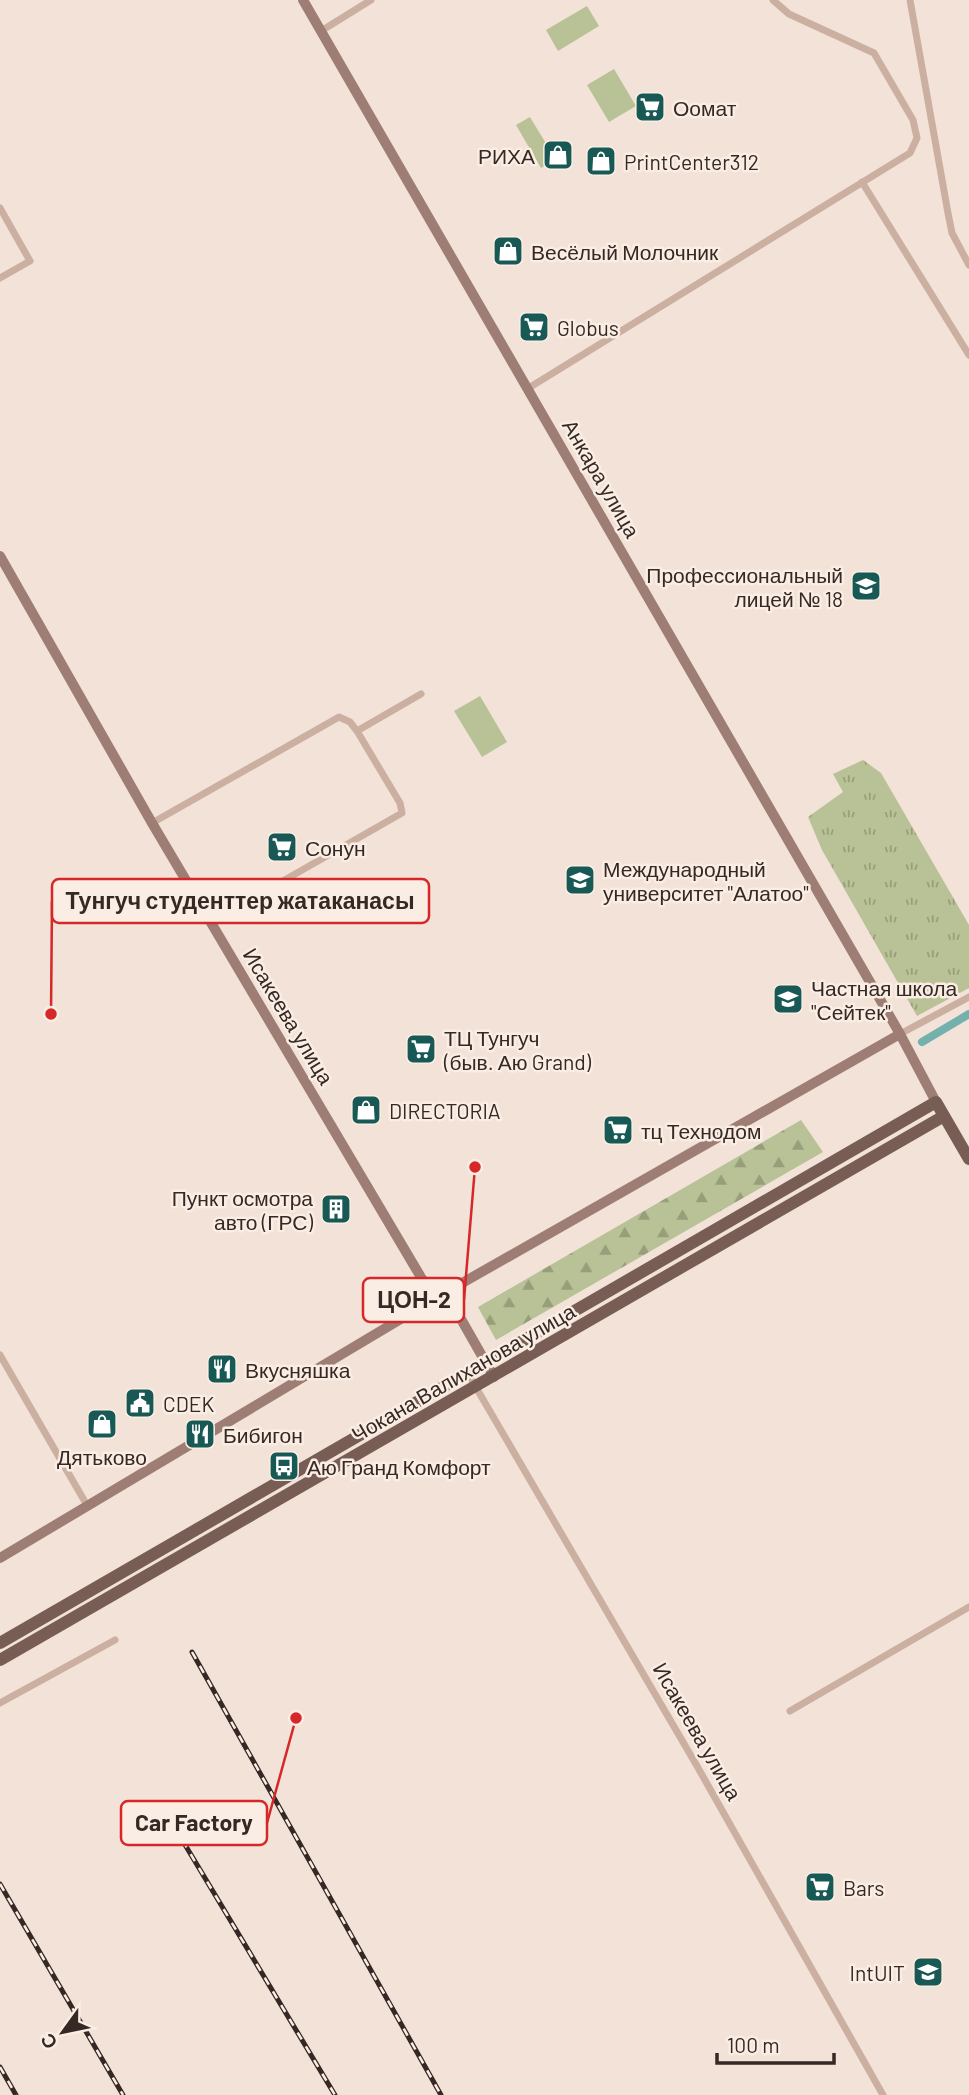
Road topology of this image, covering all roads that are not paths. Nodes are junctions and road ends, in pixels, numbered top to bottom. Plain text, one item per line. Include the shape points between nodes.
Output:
1 (303, 0) edge
2 (372, 0) edge
3 (773, 0) edge
4 (910, 0) edge
5 (321, 31) junction
6 (862, 183) junction
7 (0, 208) edge
8 (969, 265) edge
9 (0, 278) edge
10 (969, 355) edge
11 (527, 388) junction
12 (0, 556) edge
13 (421, 694) dead end
14 (357, 731) junction
15 (152, 823) junction
16 (211, 922) junction
17 (969, 997) edge
18 (900, 1034) junction
19 (936, 1102) junction
20 (944, 1116) junction
21 (969, 1159) edge
22 (678, 1250) junction
23 (686, 1264) junction
24 (441, 1295) junction
25 (0, 1355) edge
26 (485, 1362) junction
27 (467, 1372) junction
28 (494, 1377) junction
29 (476, 1388) junction
30 (263, 1491) junction
31 (271, 1506) junction
32 (88, 1507) junction
33 (0, 1558) edge
34 (969, 1607) edge
35 (115, 1640) dead end
36 (0, 1643) edge
37 (0, 1660) edge
38 (0, 1703) edge
39 (790, 1711) dead end
40 (883, 2095) edge

1 - 5 street, Анкара улица
2 - 5 street
3 - 6 street via 789,14 874,53 913,120 917,138 910,153
4 - 8 street via 948,214
5 - 11 street, Анкара улица
6 - 10 street
6 - 11 street
7 - 9 street via 30,261
11 - 18 street, Анкара улица
12 - 15 street, Исакеева улица
13 - 14 street
14 - 15 street via 339,717
14 - 16 street via 402,813
15 - 16 street, Исакеева улица
16 - 24 street, Исакеева улица via 422,1279
17 - 18 street
18 - 19 street, Анкара улица
18 - 24 street
19 - 20 main road, Анкара улица
19 - 22 main road, Чокана Валиханова улица
20 - 21 main road, Анкара улица
20 - 23 main road, Чокана Валиханова улица
22 - 23 main road
22 - 26 main road, Чокана Валиханова улица
23 - 28 main road, Чокана Валиханова улица
24 - 26 street, Исакеева улица via 456,1310
24 - 32 street
25 - 32 street
26 - 27 main road, Чокана Валиханова улица
26 - 28 street, Исакеева улица
27 - 29 street, Исакеева улица
27 - 30 main road, Чокана Валиханова улица
28 - 29 main road, Чокана Валиханова улица
29 - 31 main road, Чокана Валиханова улица
29 - 40 street, Исакеева улица
30 - 31 main road
30 - 36 main road, Чокана Валиханова улица
31 - 37 main road, Чокана Валиханова улица
32 - 33 street
34 - 39 street
35 - 38 street

